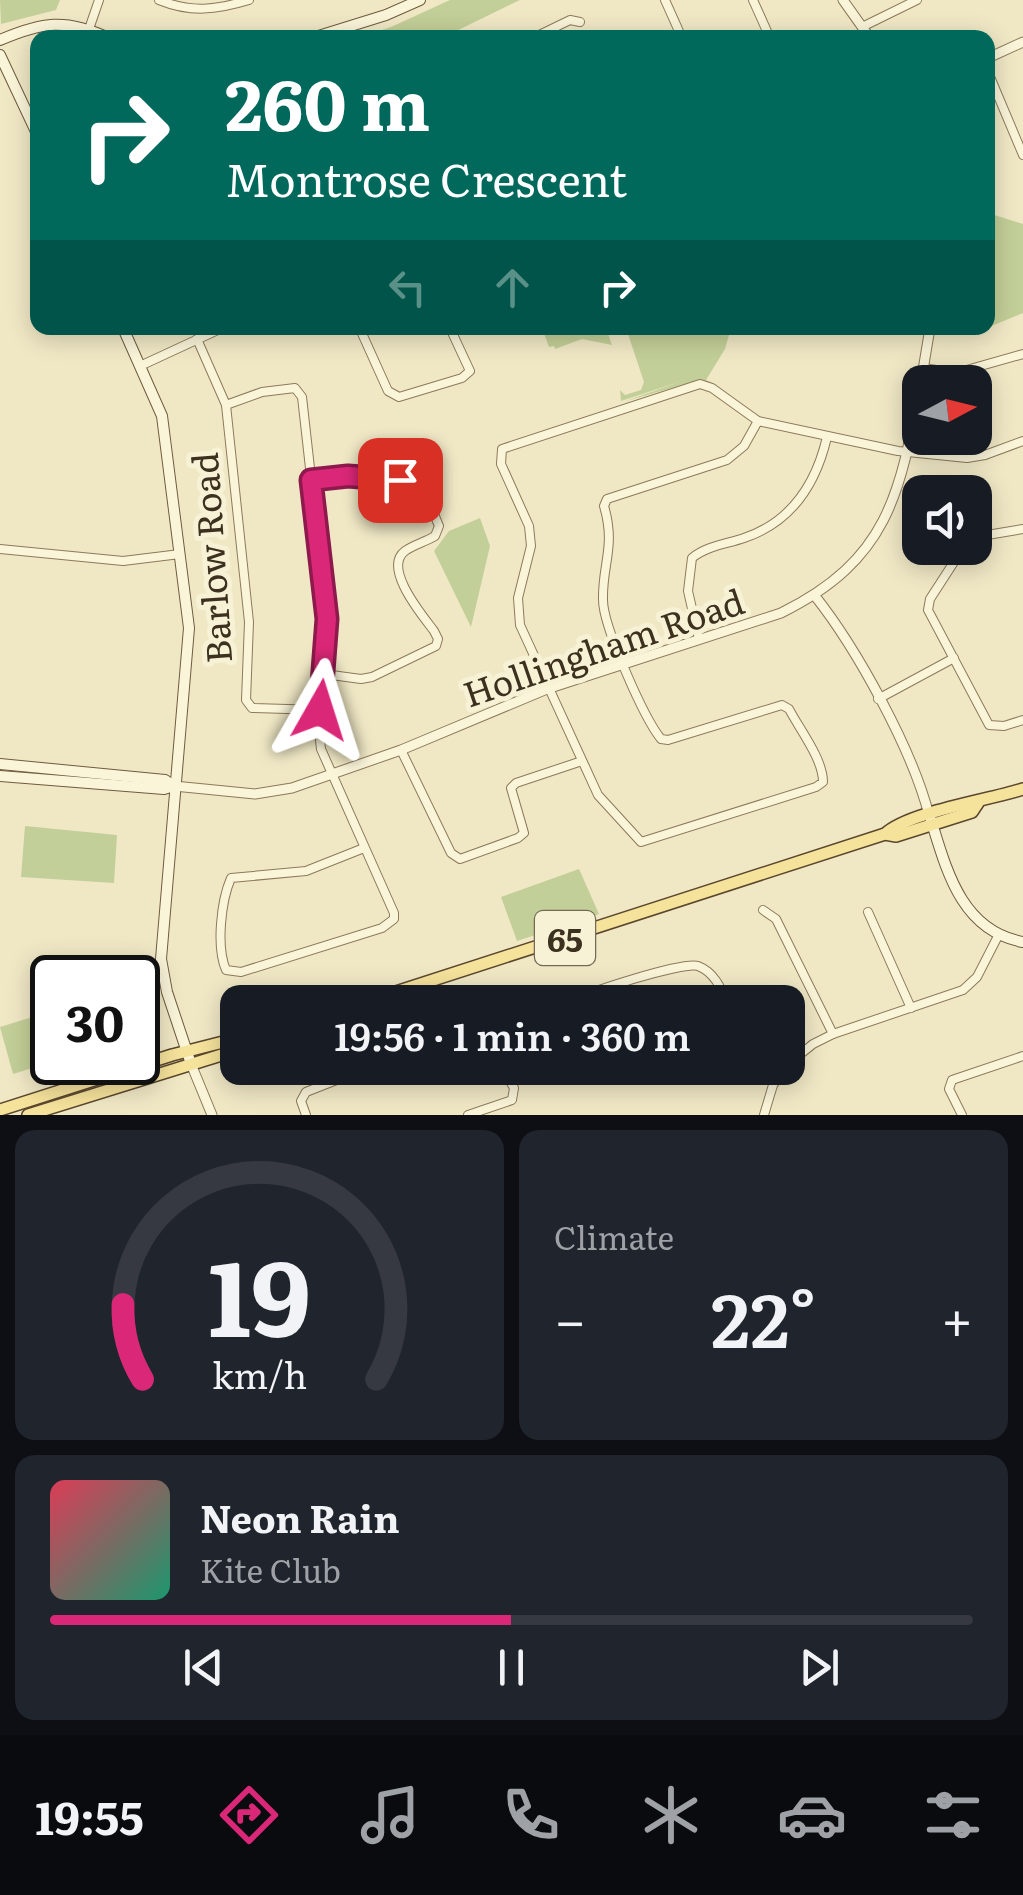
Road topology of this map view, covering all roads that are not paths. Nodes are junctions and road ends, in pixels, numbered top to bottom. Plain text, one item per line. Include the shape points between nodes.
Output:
1 (99, 0) edge
2 (159, 0) edge
3 (249, 0) edge
4 (420, 0) edge
5 (666, 0) edge
6 (754, 0) edge
7 (843, 0) edge
8 (916, 0) edge
9 (580, 22) dead end
10 (862, 27) junction
11 (89, 28) junction
12 (93, 30) edge
13 (335, 30) edge
14 (550, 30) edge
15 (679, 30) edge
16 (767, 30) edge
17 (864, 30) edge
18 (0, 40) edge
19 (1023, 42) edge
20 (0, 54) edge
21 (995, 55) edge
22 (995, 89) edge
23 (30, 119) edge
24 (1023, 155) edge
25 (126, 335) edge
26 (206, 335) edge
27 (363, 335) edge
28 (453, 335) edge
29 (929, 335) edge
30 (197, 339) junction
31 (1023, 354) edge
32 (924, 365) edge
33 (984, 365) edge
34 (140, 366) junction
35 (226, 405) junction
36 (758, 421) junction
37 (827, 437) junction
38 (1023, 441) edge
39 (902, 451) edge
40 (992, 454) edge
41 (907, 455) edge
42 (938, 455) edge
43 (988, 455) edge
44 (311, 480) junction
45 (1023, 528) edge
46 (992, 534) edge
47 (0, 550) edge
48 (180, 554) junction
49 (954, 565) edge
50 (814, 596) junction
51 (699, 639) junction
52 (954, 658) junction
53 (625, 663) junction
54 (324, 674) junction
55 (547, 689) junction
56 (878, 699) junction
57 (320, 710) junction
58 (1023, 720) edge
59 (402, 750) junction
60 (582, 761) junction
61 (0, 764) edge
62 (331, 775) junction
63 (0, 776) edge
64 (174, 786) junction
65 (1023, 790) edge
66 (931, 820) junction
67 (364, 848) junction
68 (763, 910) dead end
69 (868, 912) dead end
70 (998, 936) junction
71 (1023, 942) edge
72 (417, 985) edge
73 (623, 985) edge
74 (719, 985) edge
75 (911, 1008) junction
76 (832, 1034) junction
77 (220, 1044) edge
78 (805, 1050) edge
79 (1023, 1056) edge
80 (189, 1058) junction
81 (324, 1085) edge
82 (512, 1085) edge
83 (775, 1085) edge
84 (0, 1110) edge
85 (28, 1115) edge
86 (212, 1115) edge
87 (306, 1115) edge
88 (468, 1115) edge
89 (764, 1115) edge
90 (962, 1115) edge

1 - 11 street
2 - 3 street via 206,10
4 - 13 main road
5 - 15 street
6 - 16 street
7 - 10 street
8 - 10 street
9 - 14 street
10 - 17 street
11 - 12 main road
11 - 18 main road via 33,26
19 - 21 street
20 - 23 main road
22 - 24 street
25 - 34 main road
26 - 30 street
27 - 28 street via 388,391 398,397 470,372
29 - 32 street, Hollingham Road
30 - 34 street
30 - 35 street, Barlow Road
31 - 33 street
34 - 48 main road via 162,416
35 - 44 street via 284,388 300,391
35 - 57 street, Barlow Road via 249,622 246,700 252,708
36 - 37 street
36 - 53 street via 727,460 605,502 610,552 604,610
36 - 55 street via 697,384 502,449 501,464 530,526 520,626
37 - 39 street
37 - 51 street via 814,477 784,517 692,558 688,590
38 - 40 street
41 - 50 street, Hollingham Road via 886,518 854,562
42 - 43 street
44 - 54 street via 327,619
44 - 54 street via 414,478 439,526 435,536 399,560 403,586 434,631 436,646 372,677
45 - 46 street
47 - 48 street via 123,561
48 - 64 main road via 189,628
49 - 52 street via 928,607
50 - 51 street, Hollingham Road
50 - 56 street
51 - 53 street, Hollingham Road
52 - 56 street
52 - 58 street via 989,725
53 - 55 street, Hollingham Road
53 - 60 street via 661,739 782,705 823,782 641,842 598,795
54 - 57 street
55 - 59 street, Hollingham Road
55 - 60 street
56 - 66 street
57 - 62 street via 320,750
59 - 60 street via 451,853 460,858 524,833 512,796 516,782
59 - 62 street, Hollingham Road
61 - 64 main road
62 - 64 street, Hollingham Road via 255,794
62 - 67 street
63 - 64 main road
64 - 80 main road via 161,959
65 - 66 main road, 65 via 968,802
66 - 70 main road via 961,901
66 - 72 main road, 65 via 893,826 885,834
67 - 67 street via 306,871 231,878 222,924 226,970 241,972 392,922 394,913
68 - 76 street via 790,943
69 - 75 street
70 - 71 main road
70 - 75 street via 973,982
73 - 74 street via 687,964 708,971
75 - 76 street
76 - 78 street
77 - 80 main road
79 - 90 street via 952,1080
80 - 84 main road
80 - 85 main road
80 - 86 street
81 - 87 street via 306,1092
82 - 88 street via 512,1100
83 - 89 street

